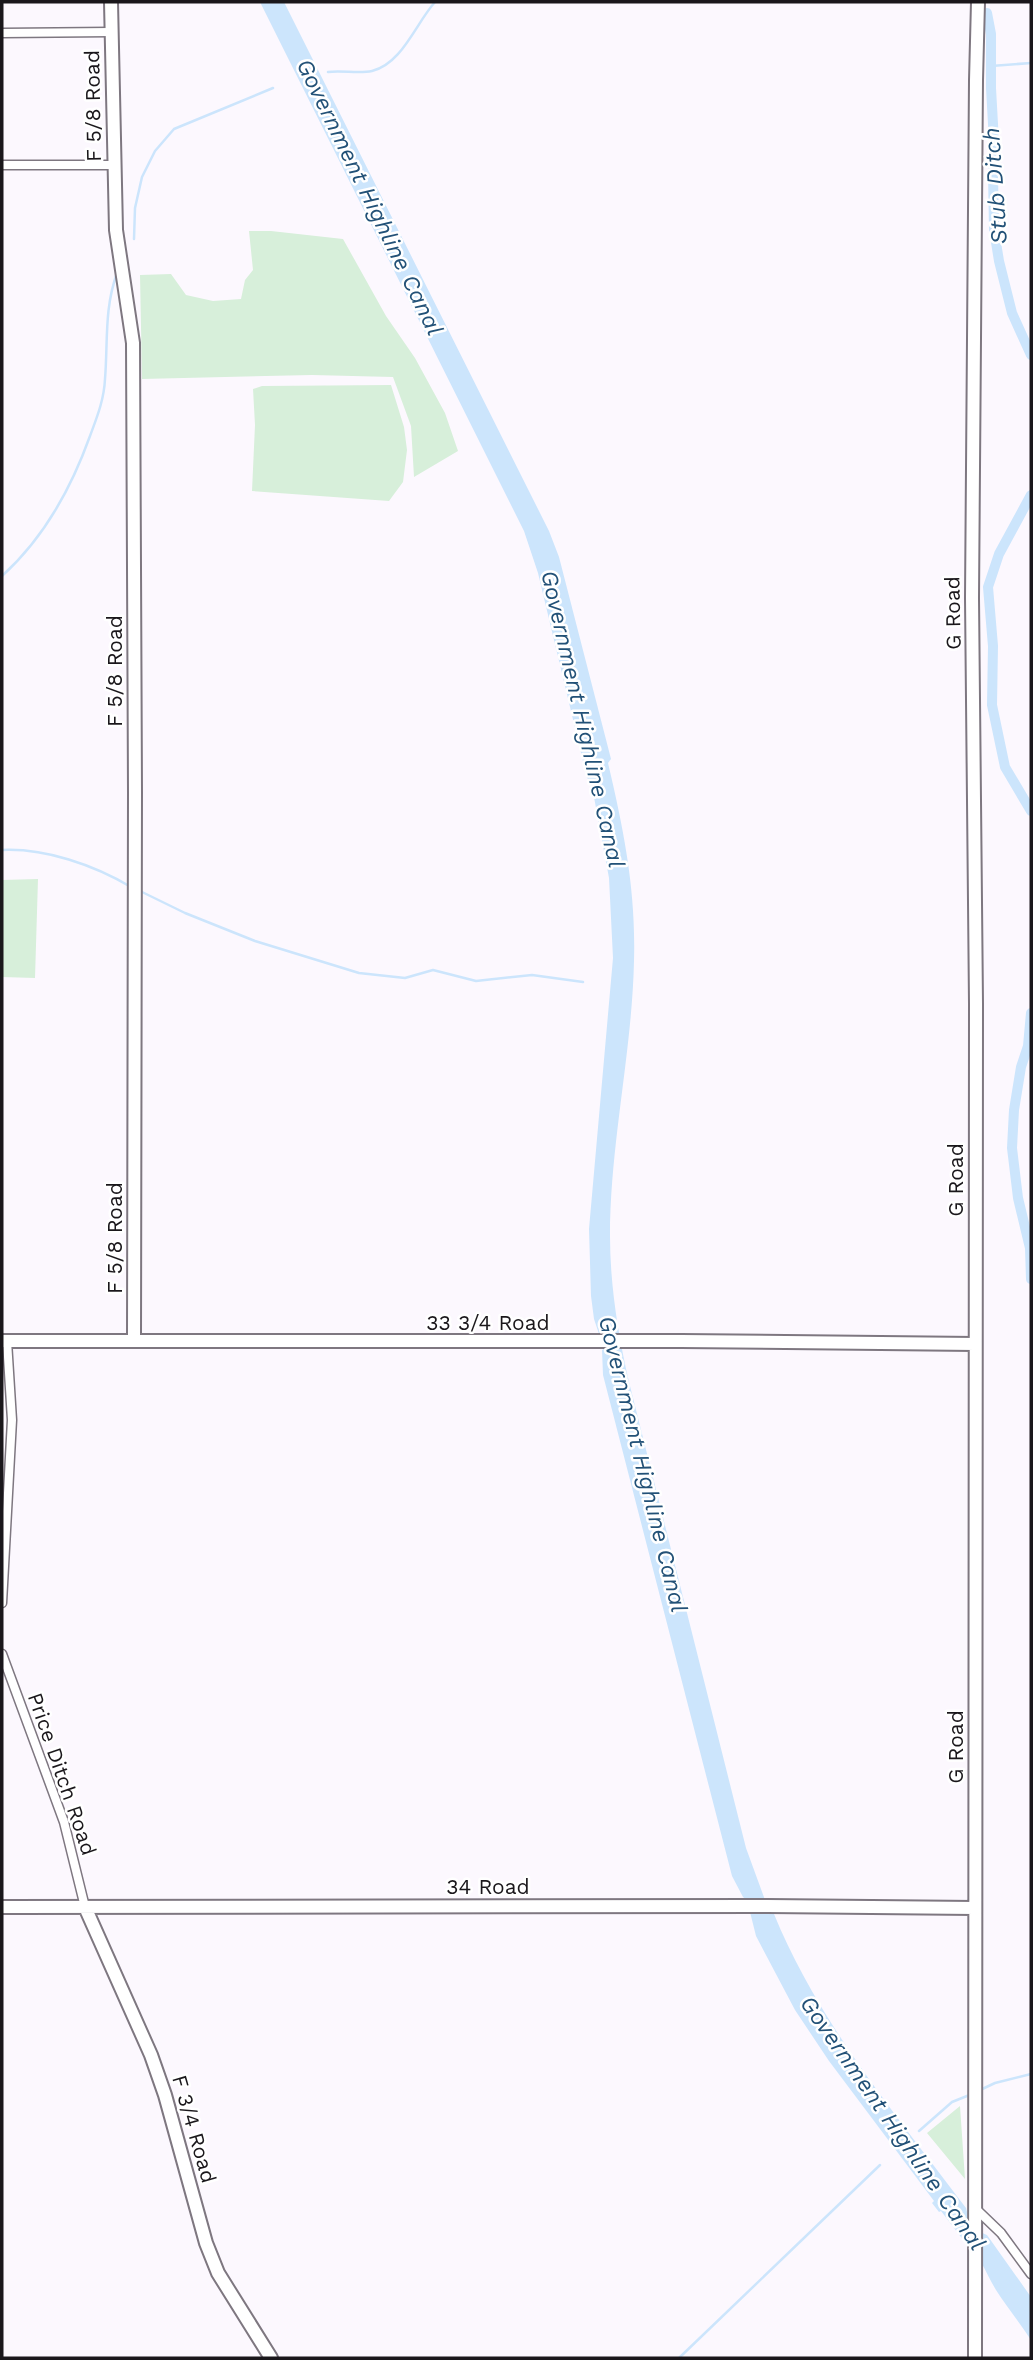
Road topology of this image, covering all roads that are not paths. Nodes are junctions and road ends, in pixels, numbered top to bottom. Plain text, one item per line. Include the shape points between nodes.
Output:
1 (111, 2) edge
2 (978, 2) edge
3 (111, 32) junction
4 (2, 33) edge
5 (2, 164) edge
6 (114, 165) junction
7 (4, 1341) edge
8 (134, 1341) junction
9 (975, 1344) junction
10 (2, 1603) edge
11 (2, 1654) edge
12 (2, 1906) edge
13 (85, 1907) junction
14 (975, 1908) junction
15 (976, 2209) junction
16 (1031, 2274) edge
17 (271, 2358) edge
18 (975, 2358) edge

1 - 3 street, F 5/8 Road
2 - 9 street, G Road via 972,598
3 - 4 street
3 - 6 street, F 5/8 Road
5 - 6 street
6 - 8 street, F 5/8 Road via 116,229 133,343
7 - 8 street, 33 3/4 Road
7 - 10 street via 12,1420
8 - 9 street, 33 3/4 Road
9 - 14 street, G Road
11 - 13 street, Price Ditch Road via 64,1822
12 - 13 street, 34 Road
13 - 14 street, 34 Road
13 - 17 street, F 3/4 Road via 155,2065 218,2273
14 - 15 street, G Road
15 - 16 street via 1002,2233
15 - 18 street, G Road

